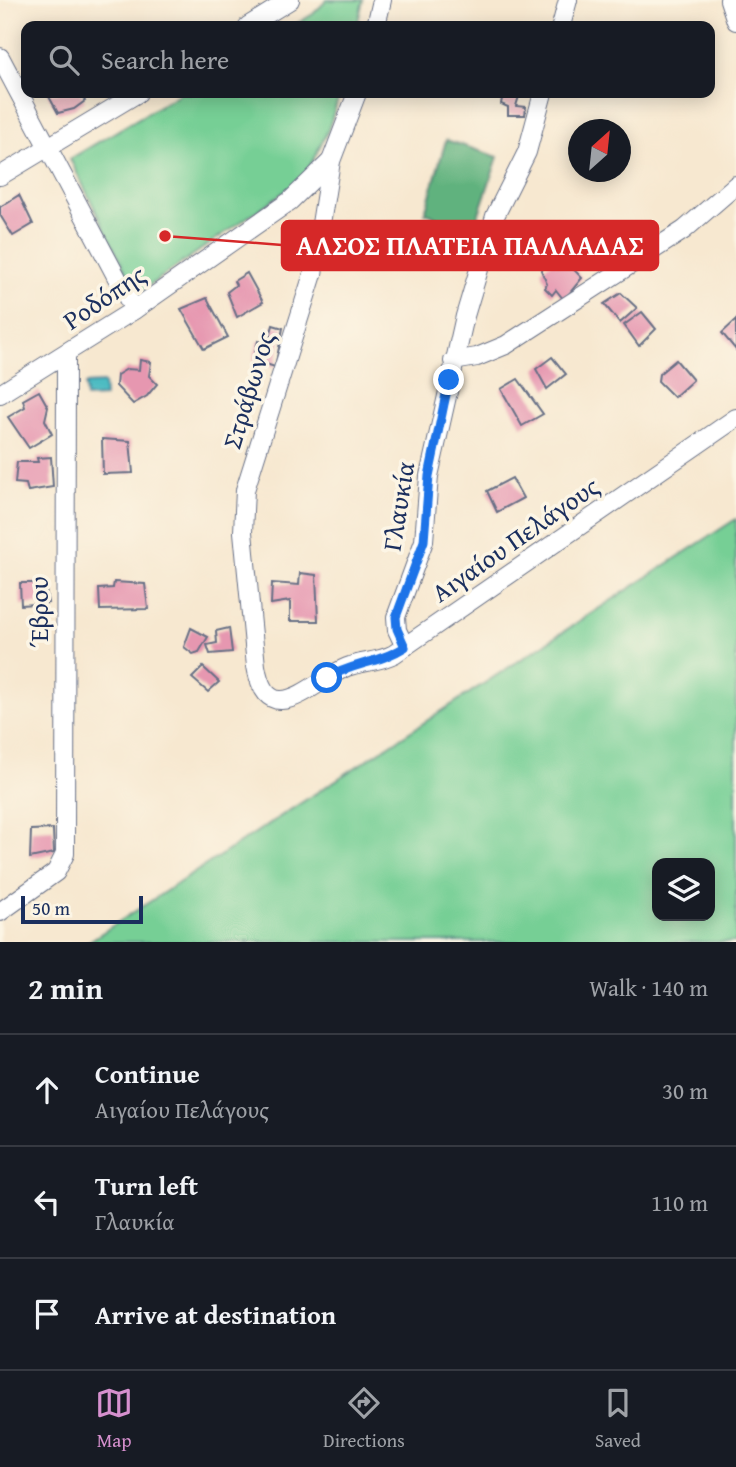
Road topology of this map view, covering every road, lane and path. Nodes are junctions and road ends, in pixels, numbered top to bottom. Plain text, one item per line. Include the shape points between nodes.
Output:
1 (290, 0) edge
2 (382, 0) edge
3 (568, 0) edge
4 (729, 0) edge
5 (256, 21) edge
6 (377, 21) edge
7 (562, 21) edge
8 (736, 21) edge
9 (0, 57) edge
10 (21, 97) edge
11 (21, 98) edge
12 (130, 98) edge
13 (355, 98) edge
14 (542, 98) edge
15 (47, 147) junction
16 (331, 161) junction
17 (0, 176) edge
18 (736, 185) edge
19 (134, 310) junction
20 (66, 354) junction
21 (453, 361) junction
22 (0, 394) edge
23 (736, 418) edge
24 (405, 647) junction
25 (278, 701) joint
26 (0, 912) edge

1 - 5 street
2 - 6 street
3 - 7 street
4 - 8 street
9 - 10 street
11 - 15 street
12 - 15 street
13 - 16 street, Στράβωνος
14 - 21 street, Γλαυκία via 527,152 492,224
15 - 17 street
15 - 19 street
16 - 19 street, Ροδόπης via 299,194
16 - 25 street, Στράβωνος via 316,264 243,501 256,666 264,691
18 - 21 street via 684,230 506,345
19 - 20 street, Ροδόπης
20 - 22 street, Ροδόπης
20 - 26 street, Έβρου via 64,859 59,869
21 - 24 street, Γλαυκία via 429,476 424,541 396,617
23 - 24 street, Αιγαίου Πελάγους
24 - 25 street, Αιγαίου Πελάγους via 381,660 348,666 302,695

